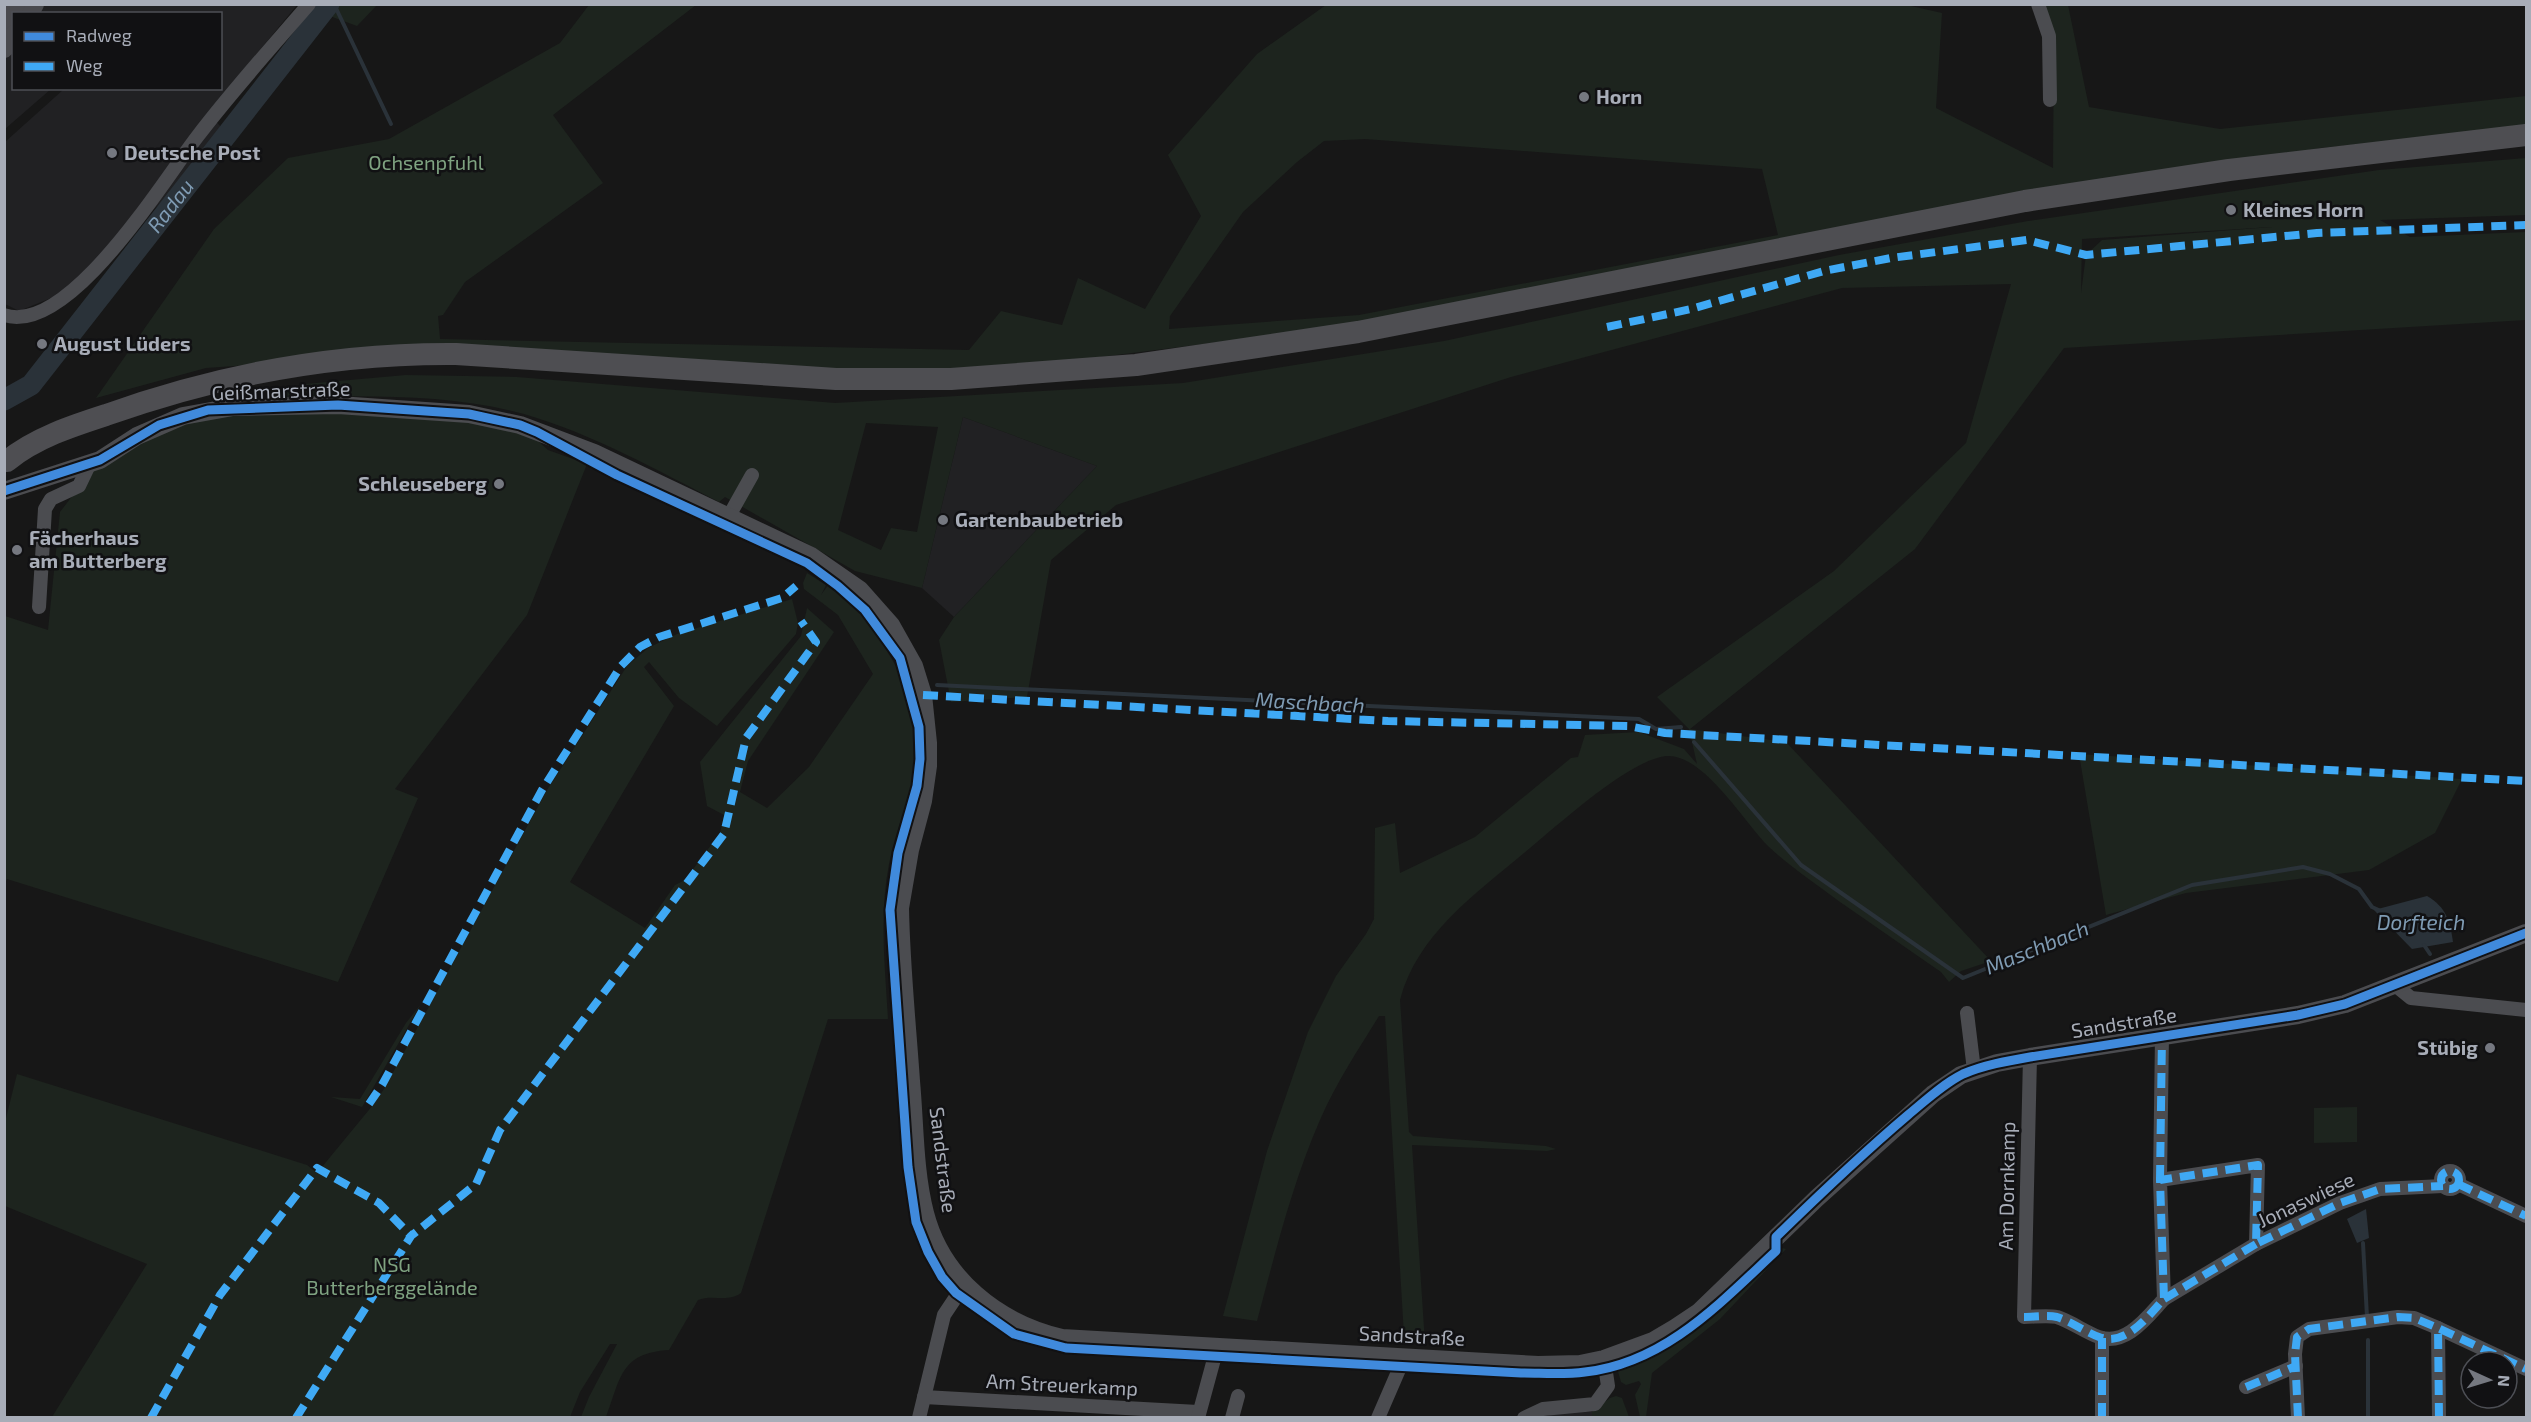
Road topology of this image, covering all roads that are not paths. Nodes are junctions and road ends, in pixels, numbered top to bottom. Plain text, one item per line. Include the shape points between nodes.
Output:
1 (15, 4) edge
2 (309, 4) edge
3 (2038, 4) edge
4 (4, 20) edge
5 (2050, 100) dead end
6 (2526, 135) edge
7 (2526, 147) edge
8 (2097, 195) junction
9 (4, 315) edge
10 (6, 462) edge
11 (90, 463) junction
12 (752, 475) dead end
13 (4, 491) edge
14 (729, 516) junction
15 (39, 607) dead end
16 (900, 908) joint
17 (2526, 933) edge
18 (2395, 985) junction
19 (2526, 1010) edge
20 (1966, 1013) dead end
21 (2162, 1035) junction
22 (2030, 1057) junction
23 (1974, 1070) junction
24 (2160, 1180) junction
25 (2526, 1216) edge
26 (2256, 1244) junction
27 (964, 1285) junction
28 (2164, 1299) junction
29 (2438, 1328) junction
30 (2102, 1338) junction
31 (1217, 1348) junction
32 (1404, 1358) junction
33 (1604, 1359) junction
34 (2296, 1366) junction
35 (2526, 1369) edge
36 (2246, 1387) dead end
37 (1238, 1396) dead end
38 (924, 1397) junction
39 (1042, 1403) junction
40 (1139, 1413) edge
41 (1198, 1415) edge
42 (919, 1418) edge
43 (1038, 1418) edge
44 (1232, 1418) edge
45 (1378, 1418) edge
46 (1524, 1418) edge
47 (2102, 1418) edge
48 (2298, 1418) edge
49 (2439, 1418) edge

1 - 4 main road
2 - 9 street via 198,135 94,271 70,293 33,316
3 - 5 street via 2049,36
6 - 8 highway via 2327,157
7 - 8 highway
8 - 10 highway via 1427,331 1259,361 1012,388 836,385 488,366 370,368 251,383 139,408 25,446
11 - 13 street, Geißmarstraße
11 - 14 street, Geißmarstraße via 159,425 208,410 338,405 398,408 469,414 520,425 594,453
11 - 15 street via 79,486 51,499 45,509
12 - 14 street
14 - 16 street, Geißmarstraße via 811,556 860,590 891,625 914,666 926,712 928,766
16 - 27 street, Sandstraße via 921,1194 934,1240
17 - 18 street, Sandstraße
18 - 19 street via 2411,998
18 - 21 street, Sandstraße via 2307,1013
20 - 23 street
21 - 22 street, Sandstraße
21 - 24 street
22 - 23 street, Sandstraße
22 - 30 street, Am Dornkamp via 2024,1317 2054,1317
23 - 33 street, Sandstraße via 1933,1094 1889,1131 1699,1312 1653,1341
24 - 26 street, Jonaswiese via 2258,1165
24 - 28 street
25 - 26 street, Jonaswiese via 2458,1184 2451,1189 2380,1189 2340,1203
26 - 28 street, Jonaswiese
27 - 31 street, Sandstraße via 1002,1315 1046,1334
27 - 38 street via 944,1315
28 - 30 street, Jonaswiese via 2124,1337
29 - 34 street via 2414,1317 2309,1329 2297,1337
29 - 35 street
29 - 49 street
30 - 47 street
31 - 32 street, Sandstraße
31 - 41 street
32 - 33 street, Sandstraße via 1538,1365
32 - 45 street
33 - 46 street via 1608,1386 1594,1404 1547,1408
34 - 36 street
34 - 48 street
37 - 44 street
38 - 39 street, Am Streuerkamp
38 - 42 street
39 - 40 street, Am Streuerkamp
39 - 43 street
40 - 41 street, Am Streuerkamp

